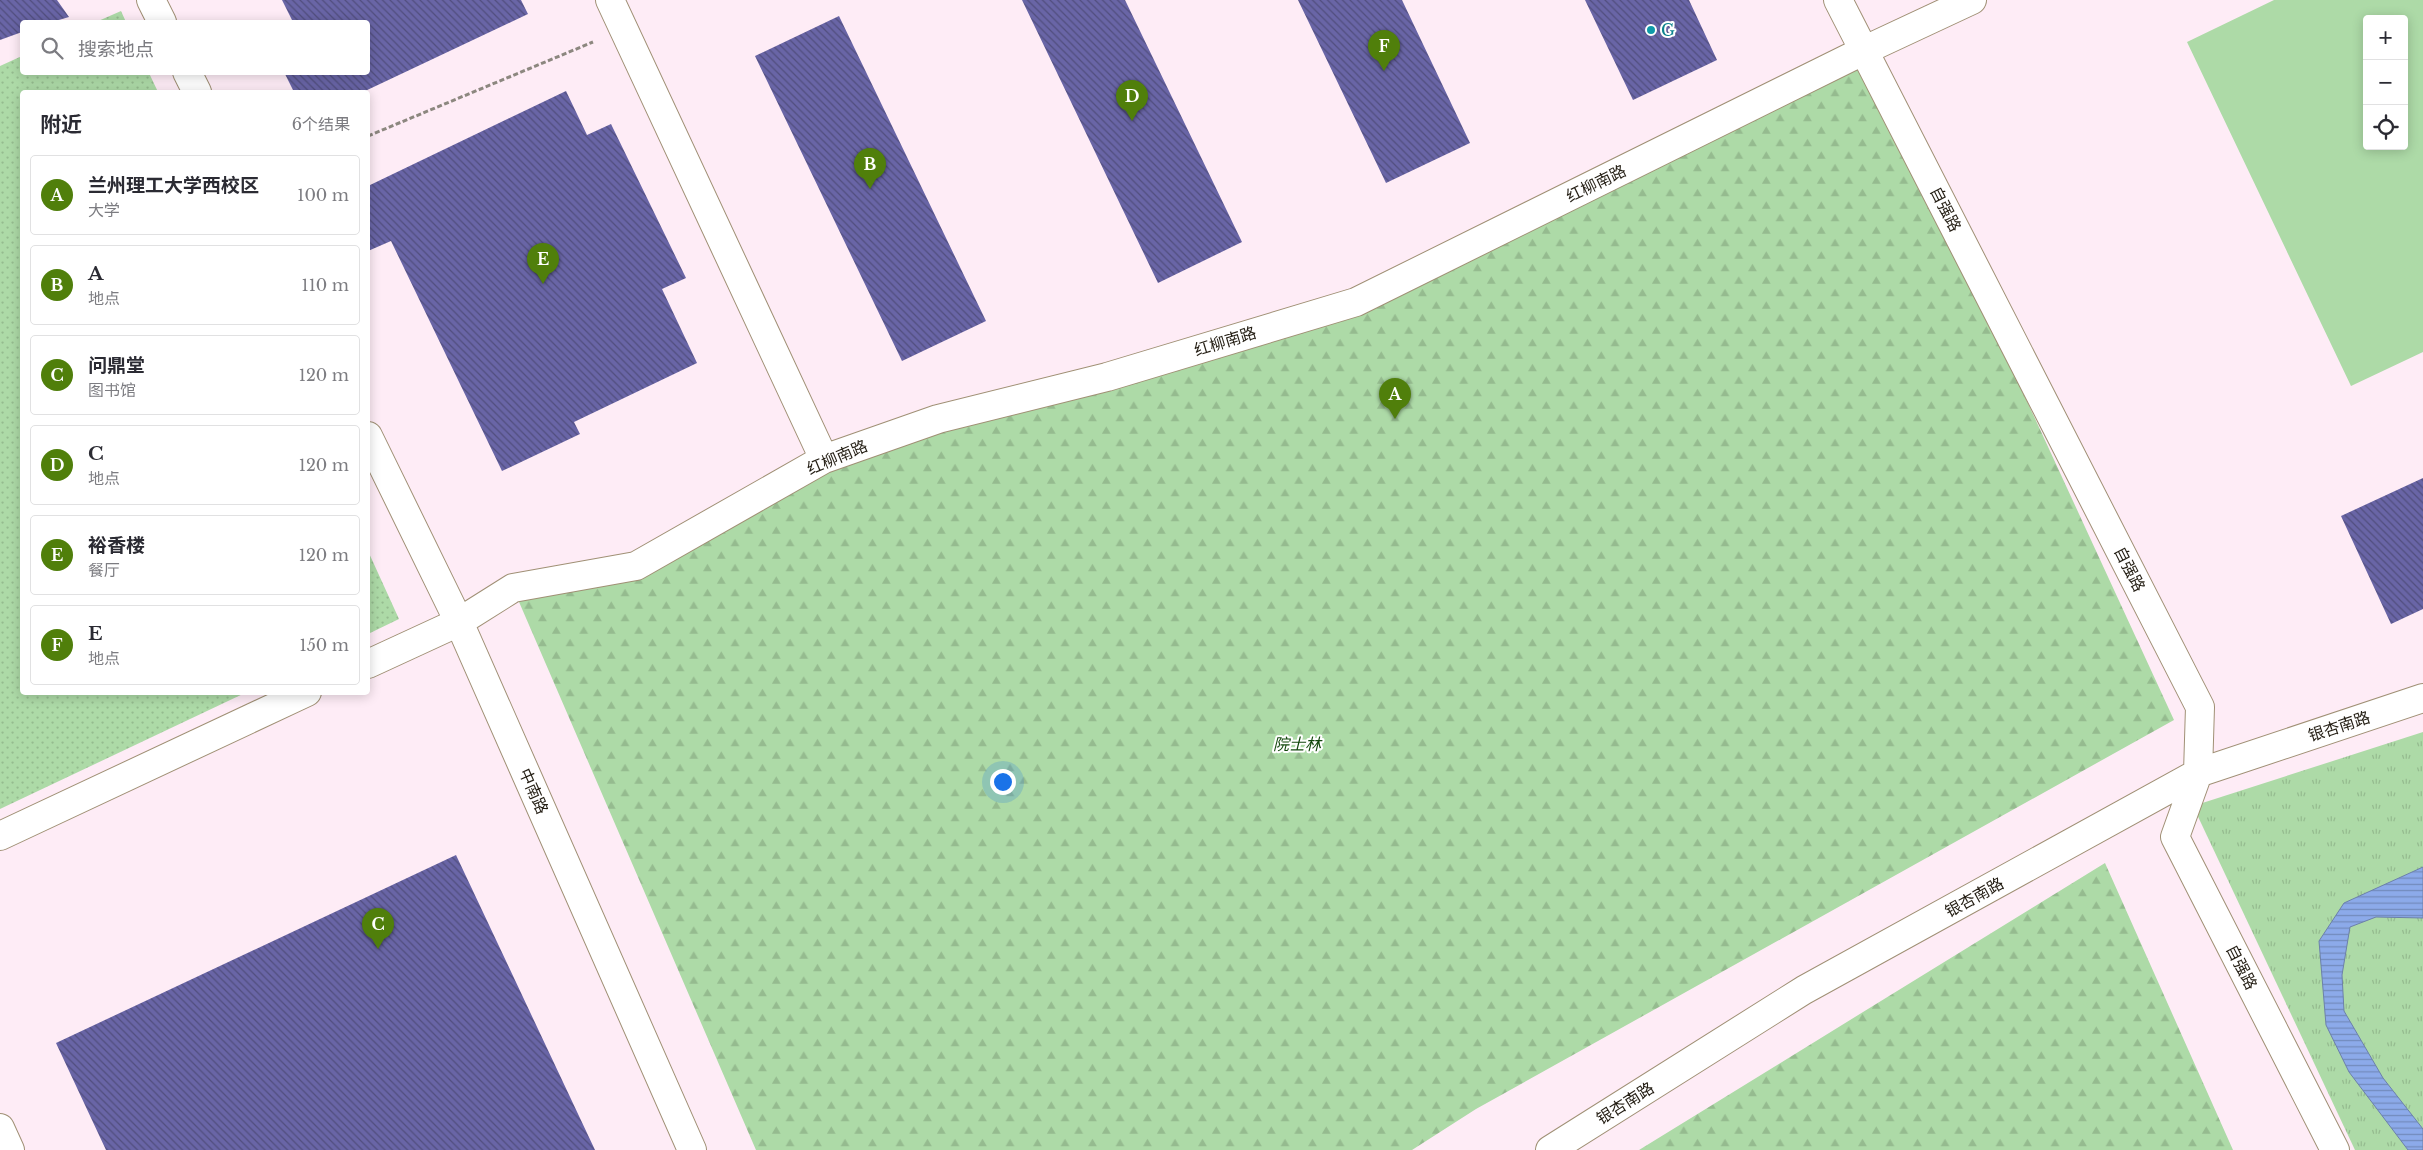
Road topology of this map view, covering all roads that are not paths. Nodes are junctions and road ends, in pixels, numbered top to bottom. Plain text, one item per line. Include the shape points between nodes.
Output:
1 (150, 0) edge
2 (610, 0) edge
3 (1838, 0) edge
4 (1972, 0) edge
5 (161, 20) edge
6 (1864, 50) junction
7 (188, 75) edge
8 (196, 90) edge
9 (370, 440) edge
10 (824, 459) junction
11 (459, 622) junction
12 (370, 663) edge
13 (301, 695) edge
14 (2423, 698) edge
15 (2198, 773) junction
16 (0, 836) edge
17 (0, 1128) edge
18 (10, 1150) edge
19 (692, 1150) edge
20 (1550, 1150) edge
21 (2335, 1150) edge

1 - 5 lane
2 - 10 lane
3 - 6 lane, 自强路
4 - 6 lane, 红柳南路
6 - 10 lane, 红柳南路 via 1356,302 1107,377 938,418
6 - 15 lane, 自强路 via 2200,706
7 - 8 lane
9 - 11 lane, 中南路
10 - 11 lane, 红柳南路 via 636,566 513,588
11 - 12 lane, 红柳南路
11 - 19 lane, 中南路
13 - 16 lane
14 - 15 lane, 银杏南路
15 - 20 lane, 银杏南路 via 1804,990
15 - 21 lane, 自强路 via 2175,837
17 - 18 lane

